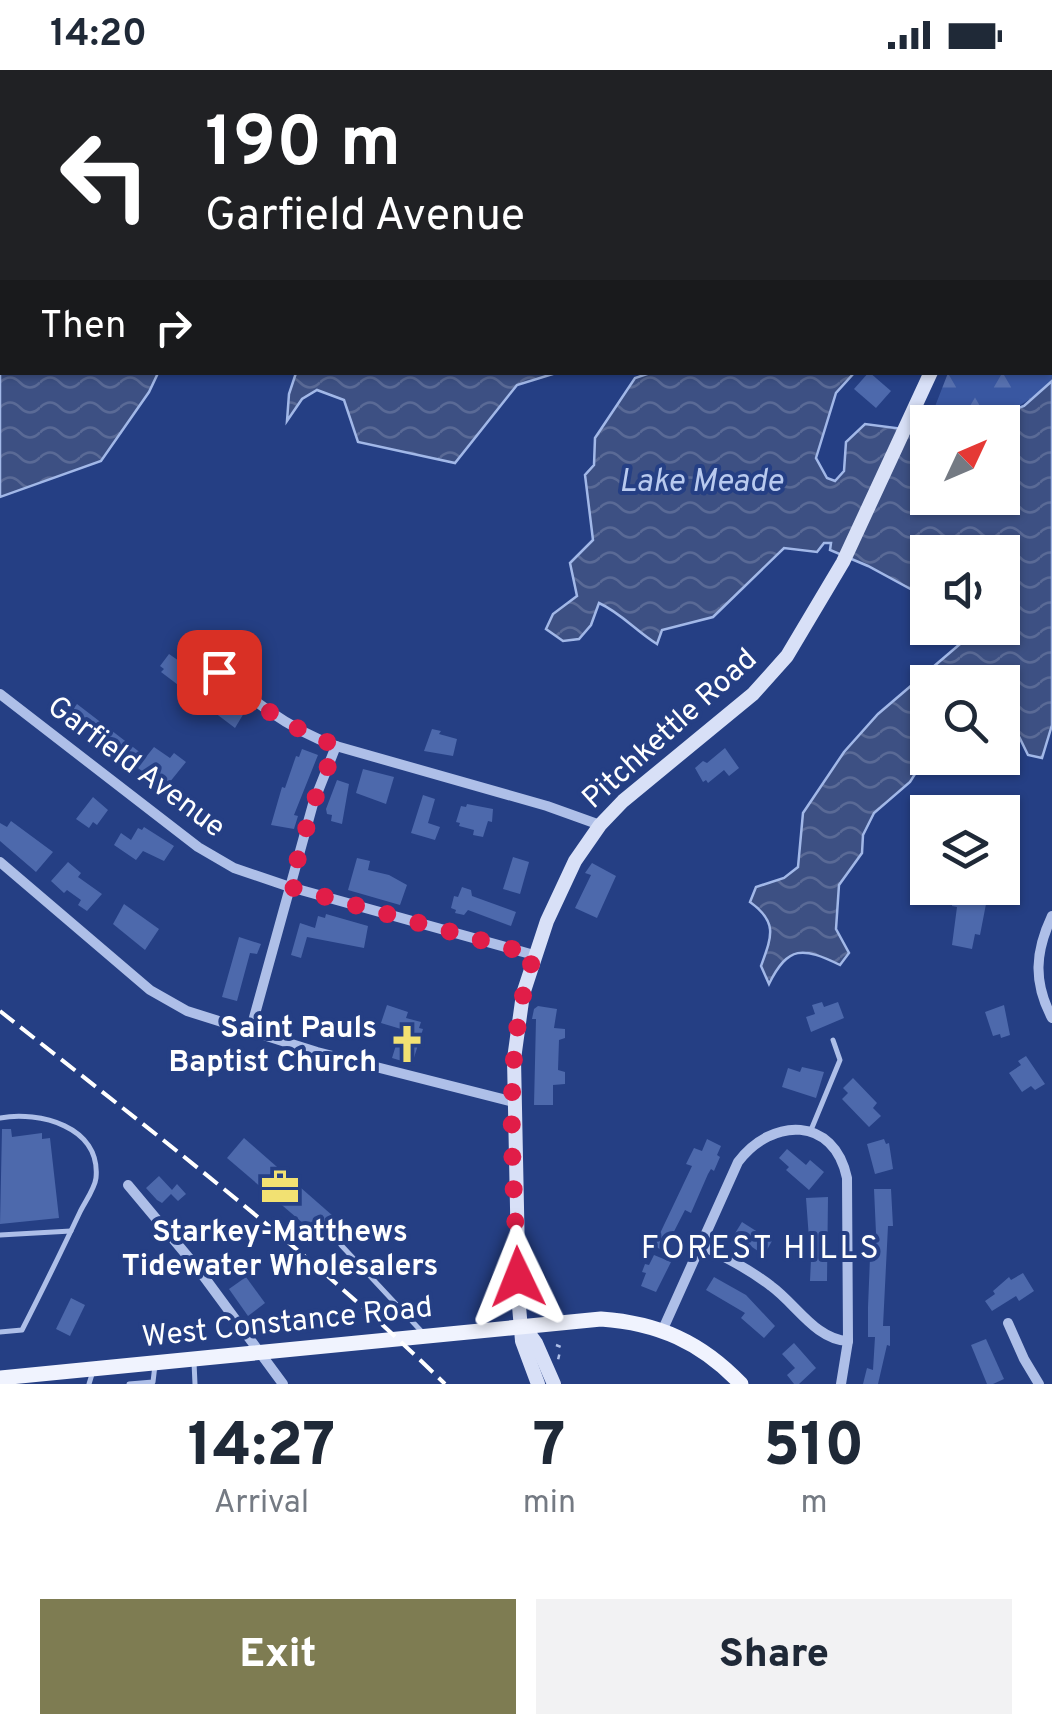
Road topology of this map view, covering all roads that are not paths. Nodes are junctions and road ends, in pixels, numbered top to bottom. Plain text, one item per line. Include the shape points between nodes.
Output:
1 (930, 375) edge
2 (190, 648) dead end
3 (0, 694) edge
4 (336, 746) junction
5 (600, 825) junction
6 (0, 862) edge
7 (290, 887) junction
8 (1052, 916) edge
9 (534, 955) junction
10 (1052, 1018) edge
11 (250, 1032) junction
12 (833, 1040) dead end
13 (514, 1102) junction
14 (0, 1118) edge
15 (810, 1132) junction
16 (128, 1184) dead end
17 (71, 1231) junction
18 (0, 1235) edge
19 (341, 1245) dead end
20 (700, 1245) junction
21 (1008, 1323) dead end
22 (523, 1325) junction
23 (663, 1329) junction
24 (0, 1332) edge
25 (425, 1335) junction
26 (848, 1341) junction
27 (258, 1352) junction
28 (193, 1358) junction
29 (156, 1362) junction
30 (91, 1376) edge
31 (0, 1378) edge
32 (24, 1380) edge
33 (1036, 1381) edge
34 (153, 1383) edge
35 (128, 1384) edge
36 (195, 1384) edge
37 (283, 1384) edge
38 (538, 1384) edge
39 (554, 1384) edge
40 (741, 1384) edge
41 (841, 1384) edge

1 - 5 main road, Pitchkettle Road via 843,562 772,676
2 - 4 street via 280,720
3 - 7 street, Garfield Avenue via 198,847
4 - 5 street
4 - 7 street
5 - 9 main road, Pitchkettle Road via 575,861
6 - 11 street via 150,990
7 - 9 street, Garfield Avenue
7 - 11 street
8 - 10 street via 1036,975
9 - 13 main road, Pitchkettle Road via 517,1023
11 - 13 street
12 - 15 lane via 840,1060
13 - 22 main road, Pitchkettle Road
14 - 17 lane via 58,1122 88,1145 96,1179
15 - 20 street via 782,1129 746,1151
15 - 26 street via 831,1145 847,1178
16 - 27 street
17 - 18 lane
17 - 24 lane via 22,1330
19 - 25 lane
20 - 23 street
20 - 26 street via 773,1287 822,1334
21 - 33 street
22 - 23 main road, West Constance Road via 600,1319
22 - 25 main road, West Constance Road
22 - 38 main road, Pitchkettle Road
22 - 39 main road
23 - 40 main road, West Constance Road via 701,1349
25 - 27 main road, West Constance Road
26 - 41 street
27 - 28 main road, West Constance Road
27 - 37 street
28 - 29 main road, West Constance Road
28 - 36 lane
29 - 30 main road, West Constance Road
29 - 34 lane
30 - 32 main road, West Constance Road
31 - 32 main road, West Constance Road
34 - 35 lane

